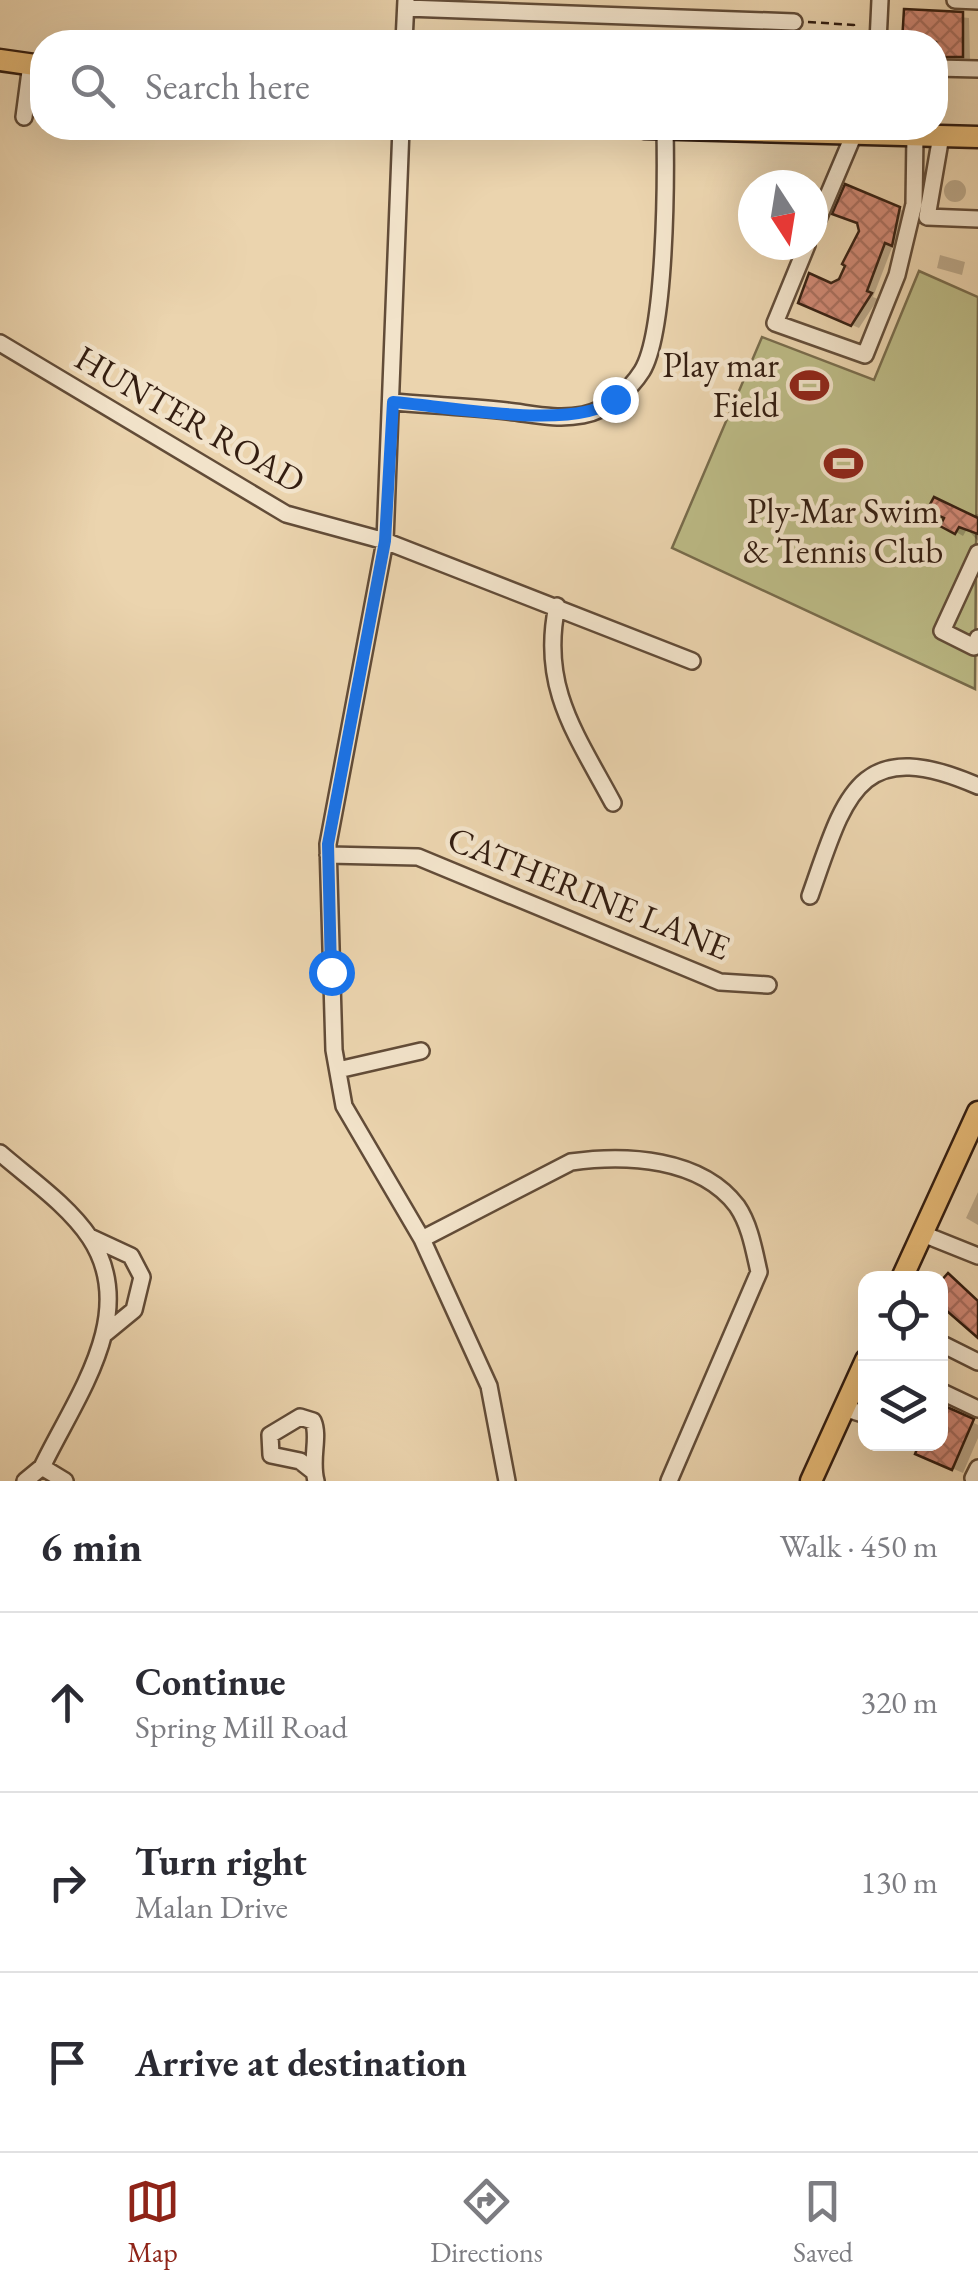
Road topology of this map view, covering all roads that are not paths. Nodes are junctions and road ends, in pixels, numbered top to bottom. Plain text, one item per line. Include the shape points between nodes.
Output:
1 (880, 0) edge
2 (955, 0) edge
3 (978, 1) edge
4 (406, 4) edge
5 (794, 22) road end
6 (405, 30) edge
7 (879, 30) edge
8 (0, 60) edge
9 (30, 64) edge
10 (948, 69) edge
11 (978, 70) edge
12 (30, 94) edge
13 (24, 118) dead end
14 (948, 136) edge
15 (978, 137) edge
16 (401, 140) edge
17 (666, 140) edge
18 (851, 140) edge
19 (915, 140) edge
20 (940, 140) edge
21 (828, 196) edge
22 (978, 219) edge
23 (801, 260) edge
24 (0, 343) edge
25 (393, 402) junction
26 (385, 541) junction
27 (978, 553) edge
28 (557, 606) junction
29 (978, 638) edge
30 (692, 661) dead end
31 (978, 786) edge
32 (613, 803) dead end
33 (328, 855) junction
34 (810, 896) dead end
35 (768, 985) dead end
36 (421, 1052) dead end
37 (338, 1070) junction
38 (978, 1112) edge
39 (0, 1153) edge
40 (923, 1234) junction
41 (90, 1237) junction
42 (422, 1240) junction
43 (978, 1256) edge
44 (905, 1271) edge
45 (106, 1334) junction
46 (948, 1347) edge
47 (866, 1361) edge
48 (978, 1362) edge
49 (948, 1395) edge
50 (844, 1408) junction
51 (978, 1409) edge
52 (858, 1412) edge
53 (42, 1467) junction
54 (25, 1481) edge
55 (65, 1481) edge
56 (506, 1481) edge
57 (669, 1481) edge
58 (811, 1481) edge

1 - 7 street
2 - 3 street
4 - 5 street
4 - 6 street
8 - 9 main road
10 - 11 street
12 - 13 street
14 - 15 main road
16 - 25 street
17 - 25 street via 666,211 651,349 626,390 587,415 554,418
18 - 21 street
19 - 23 street via 914,204 897,275 865,355 775,324
20 - 22 street via 926,217
24 - 26 street, HUNTER ROAD via 286,514
25 - 26 street
26 - 28 street, HUNTER ROAD
26 - 33 street
27 - 29 street via 942,632 974,646
28 - 30 street, HUNTER ROAD
28 - 32 street via 551,634 556,696
31 - 34 street via 911,764 864,781 844,809
33 - 35 street, CATHERINE LANE via 418,857 720,982
33 - 37 street
36 - 37 street
37 - 42 street via 344,1106
38 - 40 main road
39 - 41 street
40 - 43 street
40 - 44 main road
41 - 45 street via 110,1296
41 - 45 street via 130,1256 142,1277 134,1310
42 - 56 street via 489,1386
42 - 57 street via 571,1162 640,1161 690,1170 719,1186 739,1209 759,1272
45 - 53 street
46 - 48 street
47 - 50 main road
49 - 51 street
50 - 52 street
50 - 58 main road
53 - 54 street
53 - 55 street

